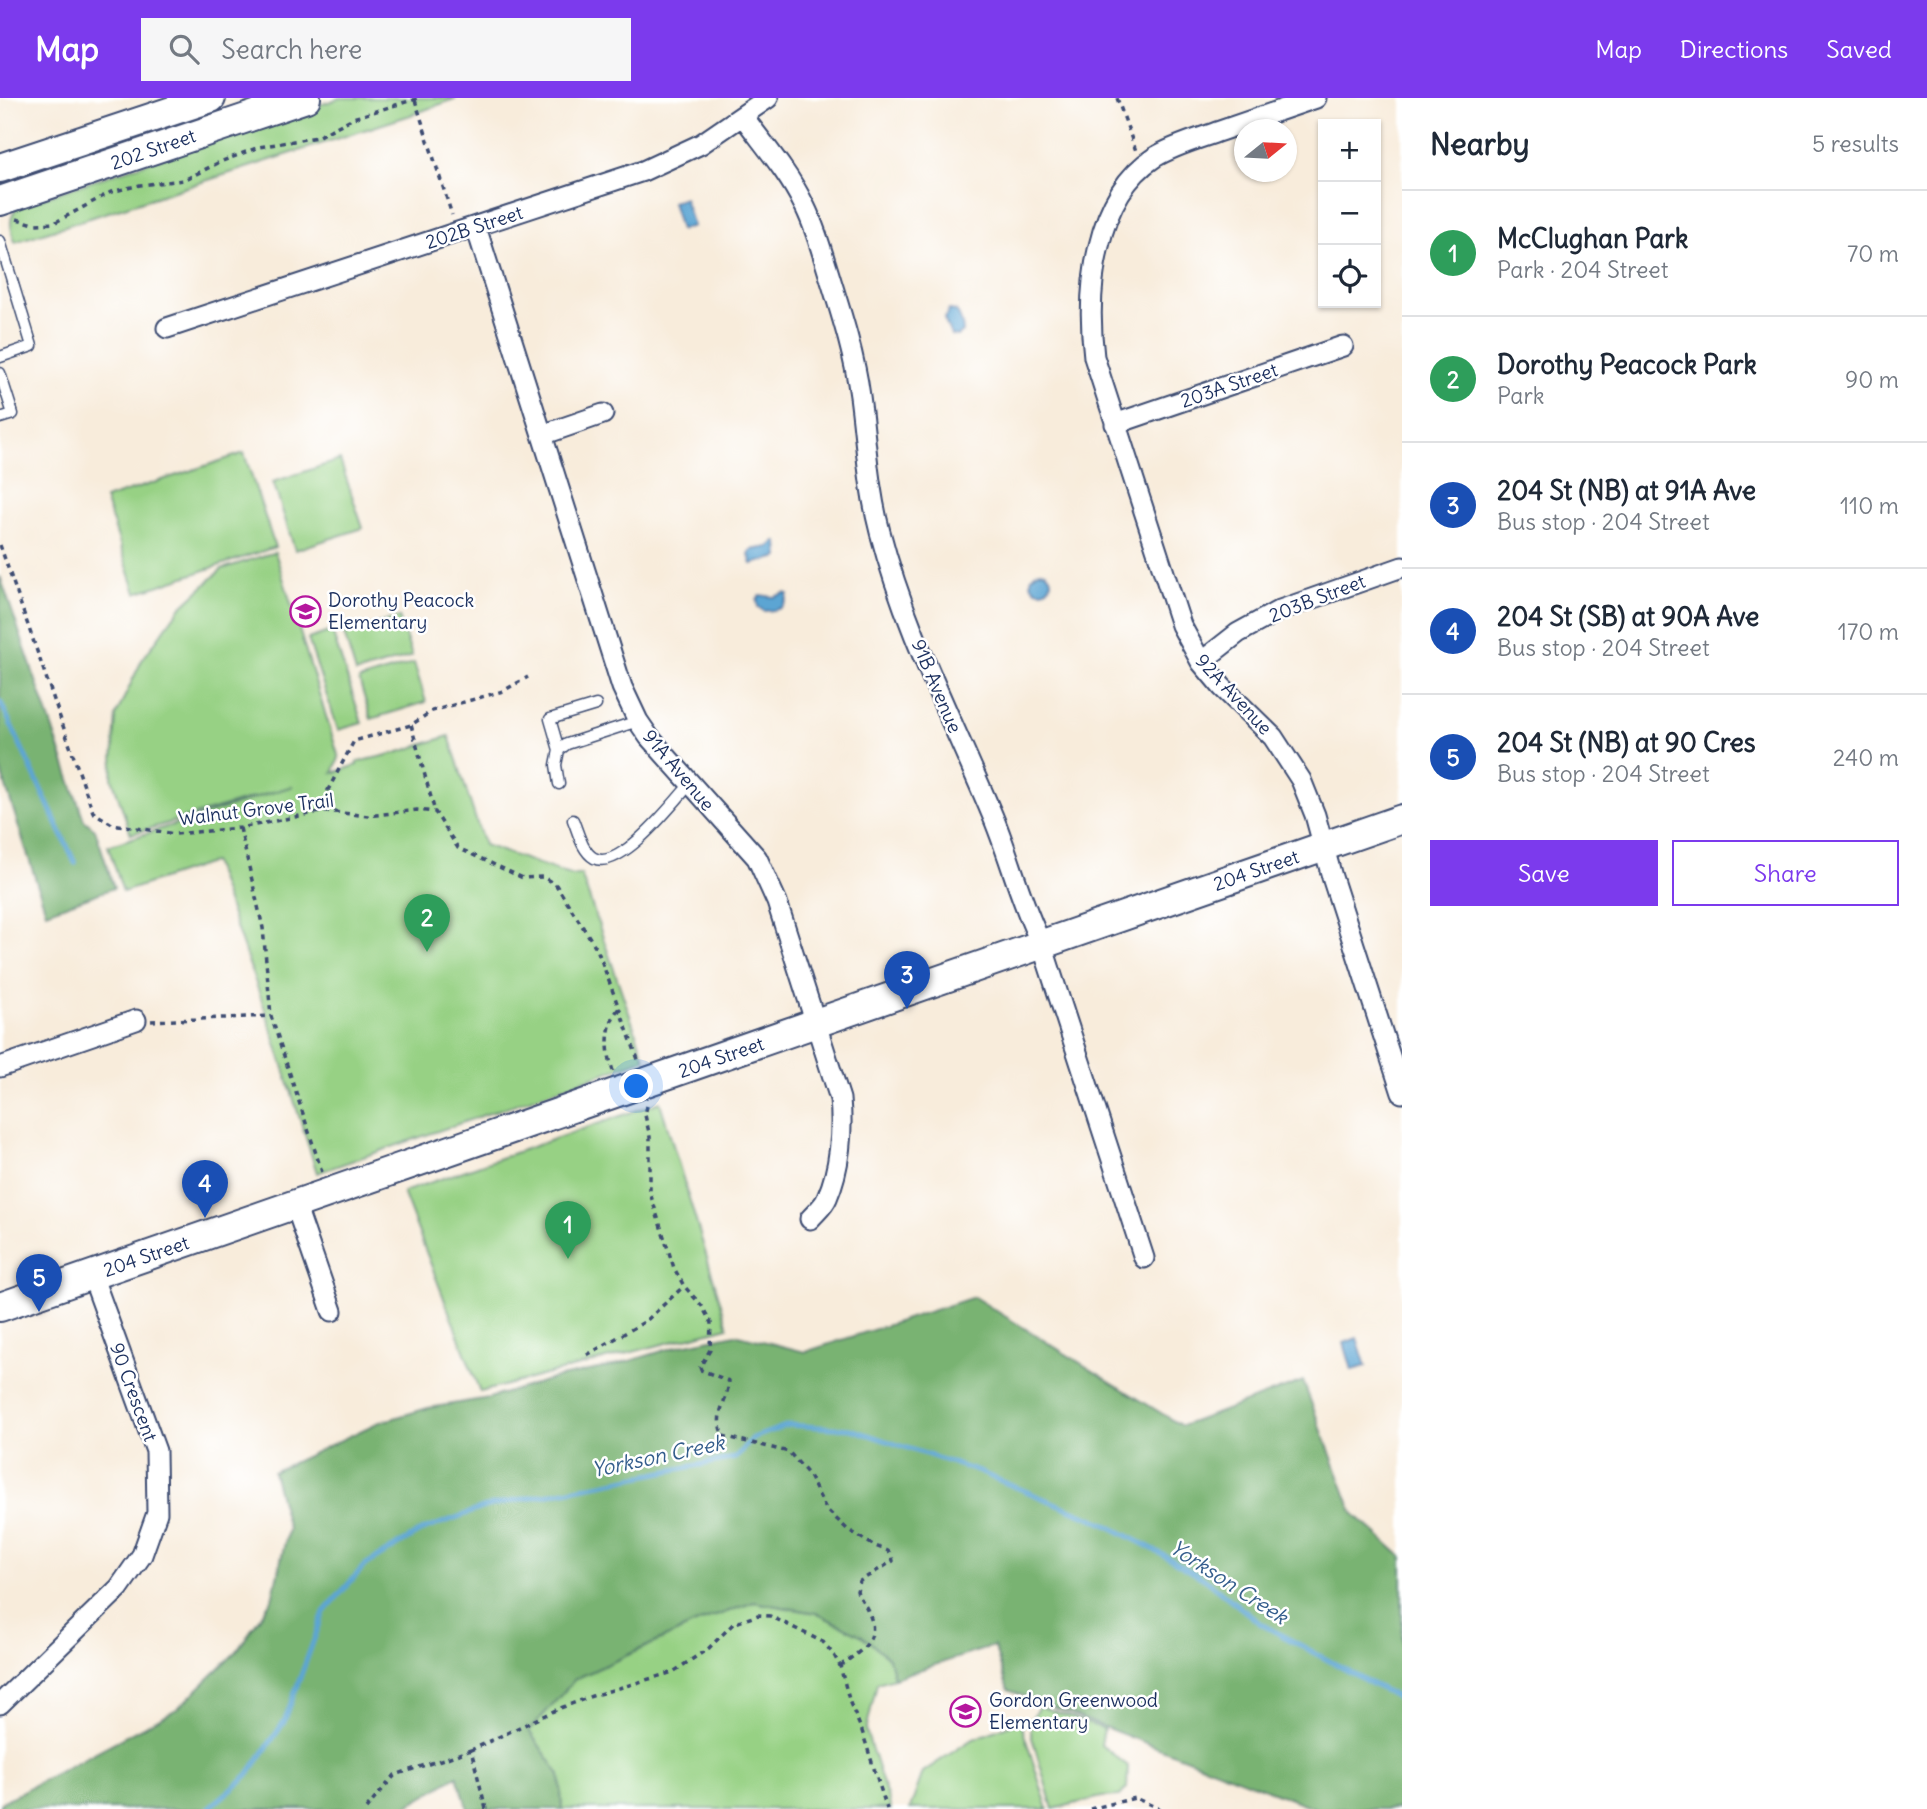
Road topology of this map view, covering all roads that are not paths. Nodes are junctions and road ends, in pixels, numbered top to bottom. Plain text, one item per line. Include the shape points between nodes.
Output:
1 (211, 98) edge
2 (306, 98) edge
3 (768, 98) edge
4 (1316, 98) edge
5 (743, 116) junction
6 (0, 168) edge
7 (5, 209) edge
8 (476, 227) junction
9 (0, 241) edge
10 (167, 328) dead end
11 (1343, 346) dead end
12 (0, 357) edge
13 (0, 373) edge
14 (603, 414) dead end
15 (0, 418) edge
16 (1115, 424) junction
17 (542, 435) junction
18 (1402, 567) edge
19 (1201, 662) junction
20 (596, 705) dead end
21 (638, 721) junction
22 (559, 750) junction
23 (559, 784) dead end
24 (690, 784) junction
25 (1402, 819) edge
26 (573, 820) dead end
27 (1324, 847) junction
28 (1042, 945) junction
29 (136, 1020) dead end
30 (816, 1023) junction
31 (0, 1068) edge
32 (1402, 1093) edge
33 (296, 1205) junction
34 (810, 1219) dead end
35 (1144, 1258) dead end
36 (92, 1275) junction
37 (0, 1307) edge
38 (332, 1311) dead end
39 (0, 1704) edge

1 - 6 street, 202 Street
2 - 7 street, 202 Street
3 - 5 street, 202B Street
4 - 16 street, 92A Avenue via 1155,157 1137,172 1112,207 1099,250 1091,328 1094,357
5 - 8 street, 202B Street via 701,144 643,171
5 - 28 street, 91B Avenue via 789,180 813,225 853,359 870,485 895,582
8 - 10 street, 202B Street
8 - 17 street, 91A Avenue
9 - 12 lane via 33,346
11 - 16 street, 203A Street
13 - 15 lane via 13,414
14 - 17 street
16 - 19 street, 92A Avenue via 1173,606
17 - 21 street, 91A Avenue via 622,687
18 - 19 street, 203B Street via 1280,610 1247,627
19 - 27 street, 92A Avenue via 1287,756 1301,780
20 - 22 lane via 550,719
21 - 22 lane
21 - 24 street, 91A Avenue
22 - 23 lane
24 - 26 lane via 626,851 604,859 594,858 583,846
24 - 30 street, 91A Avenue via 757,858 777,902
25 - 27 street, 204 Street
27 - 28 street, 204 Street
27 - 32 street, 92A Avenue
28 - 30 street, 204 Street
28 - 35 street, 91B Avenue
29 - 31 street
30 - 33 street, 204 Street
30 - 34 street, 91A Avenue via 842,1119 834,1175 826,1200
33 - 36 street, 204 Street
33 - 38 street
36 - 37 street, 204 Street
36 - 39 street, 90 Crescent via 156,1451 157,1513 142,1556 119,1588

